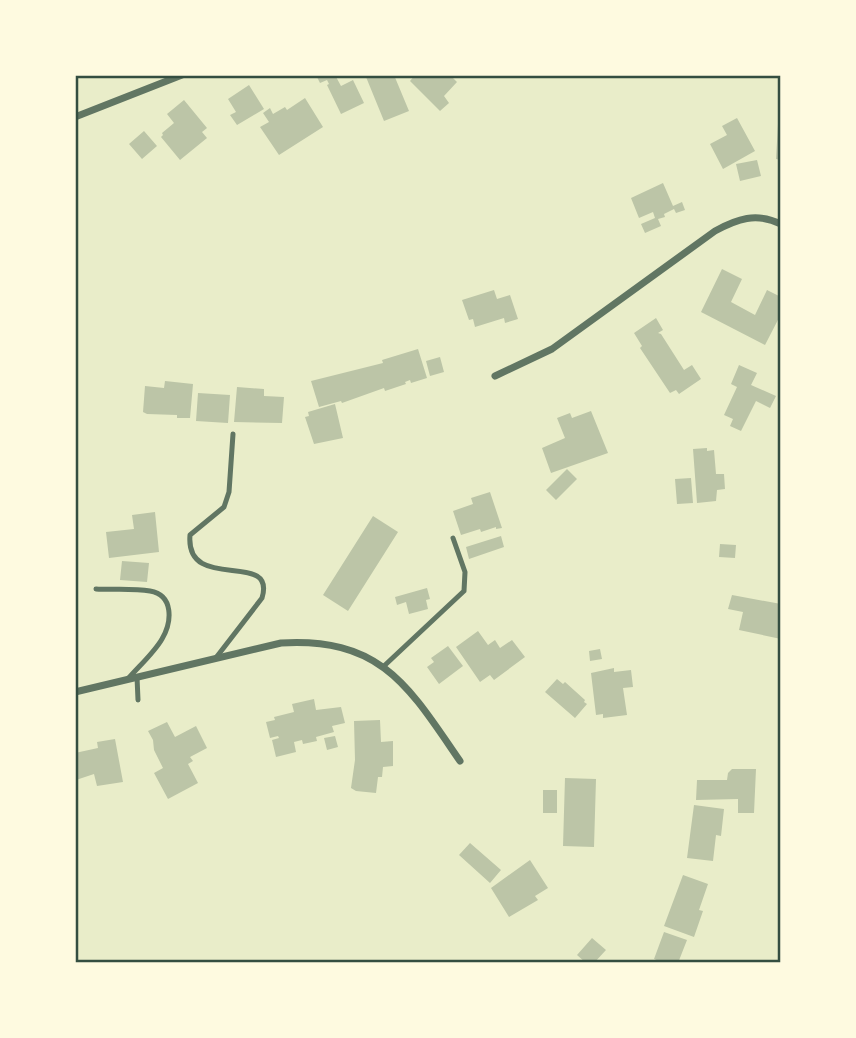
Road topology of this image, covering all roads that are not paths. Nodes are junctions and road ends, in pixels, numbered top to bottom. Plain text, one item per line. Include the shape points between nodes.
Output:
1 (182, 75) edge
2 (75, 117) edge
3 (781, 224) edge
4 (495, 376) dead end
5 (233, 434) dead end
6 (453, 538) dead end
7 (96, 589) dead end
8 (215, 659) junction
9 (383, 666) junction
10 (137, 677) junction
11 (127, 680) junction
12 (75, 692) edge
13 (138, 700) dead end
14 (460, 761) dead end

1 - 2 street
3 - 4 street via 755,217 738,219 715,231 552,349
5 - 8 lane via 224,508 190,536 189,546 202,564 256,575 265,589
6 - 9 lane via 465,572 464,591
7 - 11 lane via 152,591 161,595 169,608 161,640
8 - 9 street via 309,641 349,648
8 - 10 street
9 - 14 street via 421,706
10 - 11 street
10 - 13 lane
11 - 12 street

